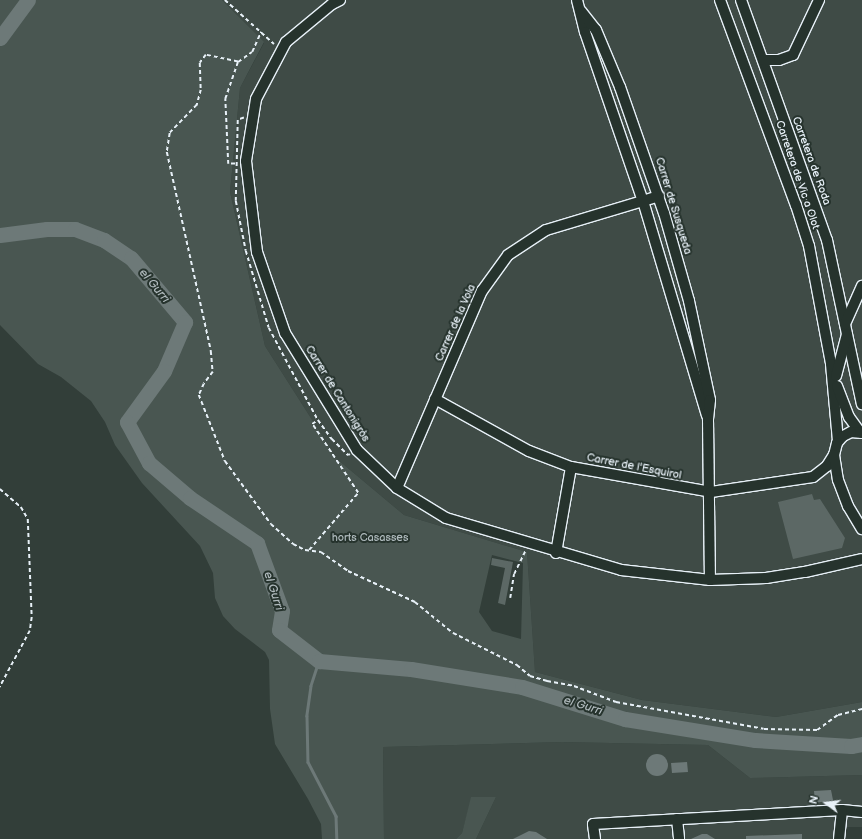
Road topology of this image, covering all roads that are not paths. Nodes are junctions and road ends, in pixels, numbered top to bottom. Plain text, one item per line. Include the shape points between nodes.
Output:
1 (340, 0) edge
2 (577, 0) edge
3 (720, 0) edge
4 (741, 0) edge
5 (819, 0) edge
6 (581, 10) junction
7 (763, 60) junction
8 (659, 196) junction
9 (643, 201) junction
10 (862, 286) edge
11 (846, 329) junction
12 (831, 364) junction
13 (835, 378) junction
14 (435, 399) junction
15 (862, 404) edge
16 (708, 420) junction
17 (861, 432) edge
18 (838, 441) junction
19 (834, 455) junction
20 (571, 467) junction
21 (397, 488) junction
22 (711, 492) junction
23 (862, 529) edge
24 (556, 553) junction
25 (862, 559) edge
26 (710, 580) junction
27 (842, 810) junction
28 (862, 812) edge
29 (677, 819) junction
30 (595, 839) edge
31 (679, 839) edge
32 (839, 839) edge

1 - 21 street, Carrer de Cantonigròs via 286,42 256,99 246,161 257,252 285,333 357,450
2 - 6 street, Carrer de Susqueda
3 - 12 street, Carretera de Vic a Olot via 809,246
4 - 7 street, Carretera de Roda
5 - 7 street via 794,55 779,60
6 - 8 street, Carrer de Susqueda via 596,30
6 - 9 street, Carrer de Susqueda via 584,32
7 - 11 street, Carretera de Roda via 827,240
8 - 9 street, Carrer de la Vola
8 - 16 street, Carrer de Susqueda via 689,301 710,400
9 - 14 street, Carrer de la Vola via 546,230 508,255 482,292
9 - 16 street, Carrer de Susqueda
10 - 11 street
11 - 13 street, Carretera de Roda
11 - 15 street, Carretera de Roda
12 - 13 street, Carretera de Vic a Olot
12 - 18 street, Carretera de Vic a Olot
13 - 17 street, Carretera de Vic a Olot via 849,417
14 - 20 street, Carrer de l'Esquirol via 529,451
14 - 21 street, Carrer de la Vola
16 - 22 street, Carrer de Susqueda
17 - 18 street via 847,434
18 - 19 street
19 - 22 street, Carrer de l'Esquirol via 813,477
19 - 23 street via 838,480 848,506
20 - 22 street, Carrer de l'Esquirol
20 - 24 street
21 - 24 street, Carrer de Cantonigròs via 446,518
22 - 26 street, Carrer de Susqueda
24 - 26 street, Carrer de Cantonigròs via 621,570
25 - 26 street, Carrer de Cantonigròs via 766,578
27 - 28 street
27 - 29 street
27 - 32 street
29 - 30 street via 593,824
29 - 31 street

